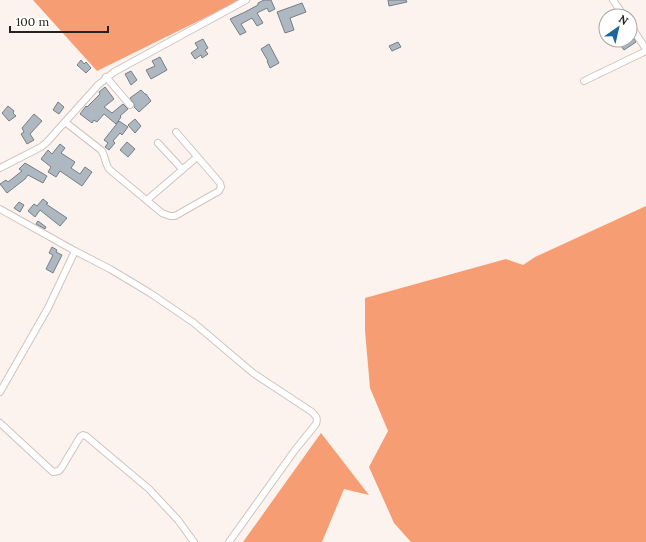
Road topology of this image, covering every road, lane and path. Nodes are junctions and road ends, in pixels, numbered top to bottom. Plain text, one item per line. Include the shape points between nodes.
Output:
1 (246, 0) edge
2 (638, 37) edge
3 (646, 49) edge
4 (106, 78) junction
5 (584, 81) dead end
6 (130, 105) dead end
7 (65, 122) junction
8 (176, 132) dead end
9 (158, 143) dead end
10 (197, 157) junction
11 (0, 168) edge
12 (182, 169) junction
13 (147, 200) junction
14 (0, 209) edge
15 (75, 251) junction
16 (0, 392) edge
17 (0, 423) edge
18 (194, 542) edge
19 (229, 542) edge

1 - 4 street
2 - 3 street
3 - 5 street
4 - 6 street
4 - 7 street
7 - 11 street via 41,147
7 - 13 street via 101,150 108,167
8 - 10 street
9 - 12 street
10 - 12 street
10 - 13 street via 220,183 222,187 219,191 173,216 164,214
12 - 13 street
14 - 15 street
15 - 16 street via 48,308
15 - 19 street via 168,304 253,373 316,416 316,424
17 - 18 street via 53,472 62,468 80,437 86,436 149,489 178,520

